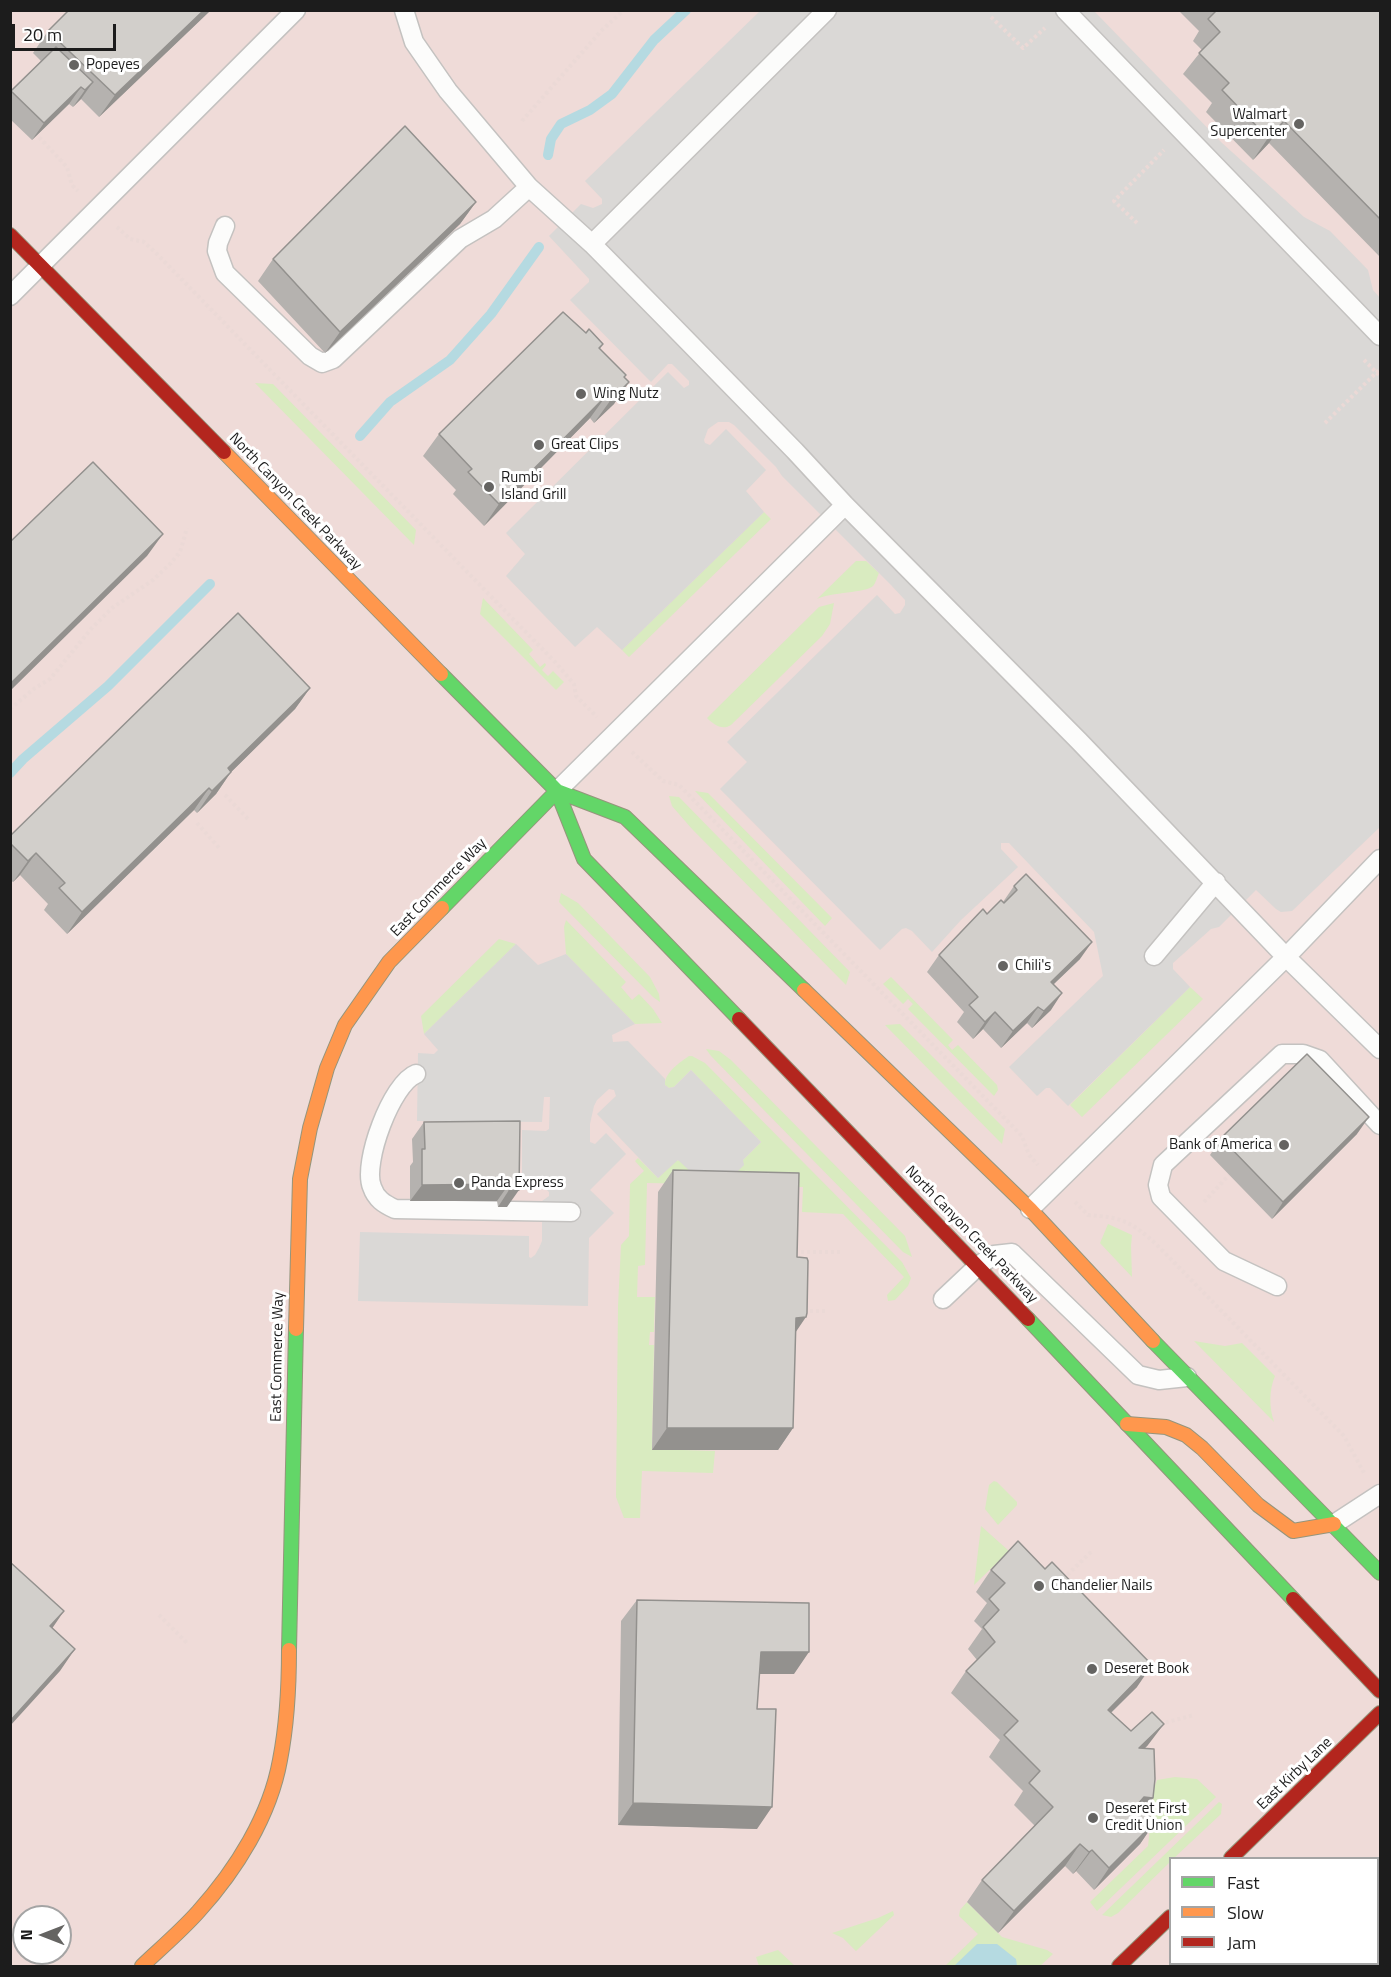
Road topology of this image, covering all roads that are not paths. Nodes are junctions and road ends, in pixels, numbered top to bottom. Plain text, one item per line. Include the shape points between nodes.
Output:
1 (296, 10) edge
2 (404, 10) edge
3 (827, 10) edge
4 (1065, 10) edge
5 (529, 187) junction
6 (225, 226) dead end
7 (10, 235) edge
8 (592, 244) junction
9 (41, 266) junction
10 (10, 296) edge
11 (1380, 336) edge
12 (844, 505) junction
13 (557, 791) junction
14 (1380, 859) edge
15 (1216, 882) junction
16 (1154, 956) dead end
17 (1286, 957) junction
18 (1380, 1048) edge
19 (416, 1074) dead end
20 (1380, 1125) edge
21 (1030, 1209) junction
22 (571, 1212) dead end
23 (978, 1266) junction
24 (1277, 1286) dead end
25 (943, 1299) dead end
26 (1187, 1377) junction
27 (1127, 1424) junction
28 (1380, 1494) edge
29 (1334, 1524) junction
30 (1380, 1573) edge
31 (1380, 1691) edge
32 (1380, 1713) edge
33 (1232, 1857) edge
34 (1169, 1918) edge
35 (142, 1966) edge
36 (1119, 1966) edge

1 - 9 lane
2 - 5 lane via 414,42 448,91
3 - 8 lane
4 - 11 lane
5 - 6 lane via 494,219 460,239 333,359 322,363 310,356 225,273 217,251
5 - 8 lane
7 - 9 main road, North Canyon Creek Parkway
8 - 12 lane
9 - 10 lane
9 - 13 main road, North Canyon Creek Parkway
12 - 13 lane
12 - 15 lane
13 - 21 main road, North Canyon Creek Parkway via 625,817
13 - 23 main road, North Canyon Creek Parkway via 584,859
13 - 35 main road, East Commerce Way via 389,962 345,1025 327,1068 300,1179 289,1681 280,1761 253,1835 228,1874 198,1912
14 - 17 lane
15 - 16 lane
15 - 17 lane
17 - 18 lane
17 - 21 lane
19 - 22 lane via 400,1087 374,1148 371,1186 381,1202 395,1209
20 - 24 lane via 1320,1060 1303,1054 1282,1054 1163,1165 1158,1185 1161,1197 1224,1261
21 - 26 main road, North Canyon Creek Parkway
23 - 25 lane
23 - 26 lane via 994,1255 1012,1253 1138,1375 1159,1380
23 - 27 main road, North Canyon Creek Parkway
26 - 29 main road, North Canyon Creek Parkway
27 - 29 main road via 1178,1431 1203,1449 1273,1519 1293,1531
27 - 31 main road, North Canyon Creek Parkway
28 - 29 lane
29 - 30 main road, North Canyon Creek Parkway
32 - 33 main road, East Kirby Lane
34 - 36 main road

